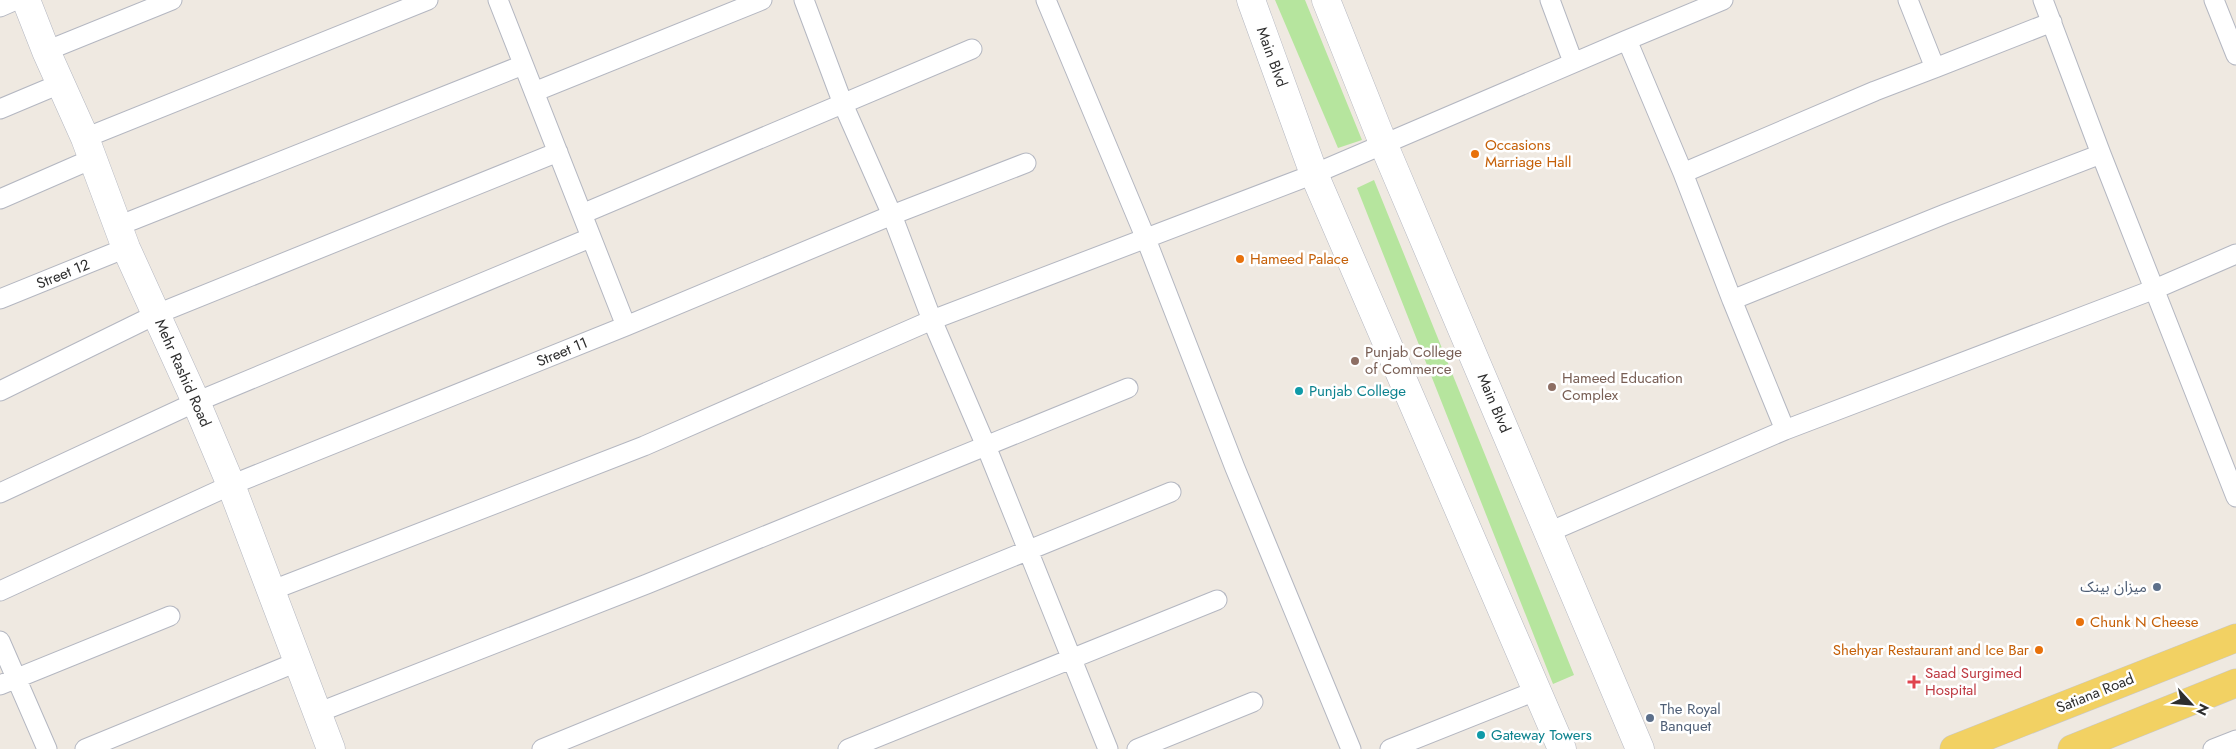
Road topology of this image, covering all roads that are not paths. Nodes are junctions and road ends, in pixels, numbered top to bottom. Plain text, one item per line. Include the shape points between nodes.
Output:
1 (16, 0) edge
2 (26, 0) edge
3 (172, 0) edge
4 (428, 0) edge
5 (498, 0) edge
6 (762, 0) edge
7 (804, 0) edge
8 (1046, 0) edge
9 (1251, 0) edge
10 (1326, 0) edge
11 (1550, 0) edge
12 (1723, 0) edge
13 (1908, 0) edge
14 (2043, 0) edge
15 (2214, 0) edge
16 (0, 7) edge
17 (2052, 22) junction
18 (1626, 40) junction
19 (972, 49) dead end
20 (46, 51) junction
21 (2236, 55) edge
22 (1573, 62) junction
23 (524, 65) junction
24 (1935, 68) junction
25 (62, 83) junction
26 (534, 92) junction
27 (843, 104) junction
28 (0, 109) edge
29 (1384, 143) junction
30 (89, 149) junction
31 (558, 152) junction
32 (2100, 154) junction
33 (1026, 163) dead end
34 (1683, 173) junction
35 (1314, 174) junction
36 (0, 200) edge
37 (582, 214) junction
38 (892, 215) junction
39 (122, 237) junction
40 (590, 238) junction
41 (1146, 239) junction
42 (2236, 254) edge
43 (2155, 289) junction
44 (0, 299) edge
45 (1732, 300) junction
46 (157, 314) junction
47 (932, 320) junction
48 (626, 326) junction
49 (1128, 388) dead end
50 (0, 391) edge
51 (196, 402) junction
52 (1785, 430) junction
53 (986, 446) junction
54 (231, 485) junction
55 (1171, 492) dead end
56 (0, 493) edge
57 (2236, 497) edge
58 (1549, 532) junction
59 (1028, 550) junction
60 (0, 591) edge
61 (270, 591) junction
62 (1217, 600) dead end
63 (170, 616) dead end
64 (2236, 638) edge
65 (0, 641) edge
66 (1071, 657) junction
67 (297, 662) junction
68 (8, 681) edge
69 (2236, 683) edge
70 (1538, 690) junction
71 (1253, 702) dead end
72 (317, 713) junction
73 (2236, 740) edge
74 (327, 748) edge
75 (47, 749) edge
76 (85, 749) edge
77 (542, 749) edge
78 (848, 749) edge
79 (1108, 749) edge
80 (1137, 749) edge
81 (1351, 749) edge
82 (1390, 749) edge
83 (1562, 749) edge
84 (1640, 749) edge
85 (1954, 749) edge
86 (2072, 749) edge
87 (2213, 749) edge

1 - 16 street
2 - 20 main road, Mehr Rashid Road
3 - 20 street
4 - 30 street
5 - 23 street
6 - 26 street
7 - 27 street
8 - 41 street
9 - 35 main road, Main Blvd
10 - 29 main road, Main Blvd
11 - 22 street
12 - 18 street
13 - 24 street
14 - 17 street
15 - 21 street
17 - 24 street
17 - 32 street
18 - 22 street
18 - 34 street
19 - 27 street
20 - 25 main road, Mehr Rashid Road
22 - 29 street
23 - 26 street
23 - 39 street, Street 12
24 - 34 street
25 - 28 street
25 - 30 main road, Mehr Rashid Road
26 - 31 street
27 - 37 street
27 - 38 street
29 - 35 street
29 - 58 main road, Main Blvd
30 - 36 street
30 - 39 main road, Mehr Rashid Road
31 - 37 street
31 - 46 street
32 - 43 street
32 - 45 street
33 - 38 street, Street 11
34 - 45 street
35 - 41 street
35 - 70 main road, Main Blvd
37 - 40 street
38 - 47 street
38 - 48 street, Street 11
39 - 44 street, Street 12
39 - 46 main road, Mehr Rashid Road
40 - 48 street
40 - 51 street
41 - 47 street
41 - 81 street
42 - 43 street
43 - 52 street
43 - 57 street
45 - 52 street
46 - 50 street
46 - 51 main road, Mehr Rashid Road
47 - 53 street
47 - 61 street via 644,446
48 - 54 street, Street 11
49 - 53 street
51 - 54 main road, Mehr Rashid Road
51 - 56 street
52 - 58 street
53 - 59 street
53 - 72 street via 656,581
54 - 60 street, Street 11
54 - 61 main road, Mehr Rashid Road
55 - 59 street
58 - 84 main road, Main Blvd
59 - 66 street
59 - 77 street
61 - 67 main road, Mehr Rashid Road
62 - 66 street
63 - 68 street
64 - 85 main road, Satiana Road
65 - 68 street
66 - 78 street
66 - 79 street
67 - 72 main road, Mehr Rashid Road
67 - 76 street
68 - 75 street
69 - 86 main road
70 - 82 street
70 - 83 main road, Main Blvd
71 - 80 street
72 - 74 main road, Mehr Rashid Road
73 - 87 street

